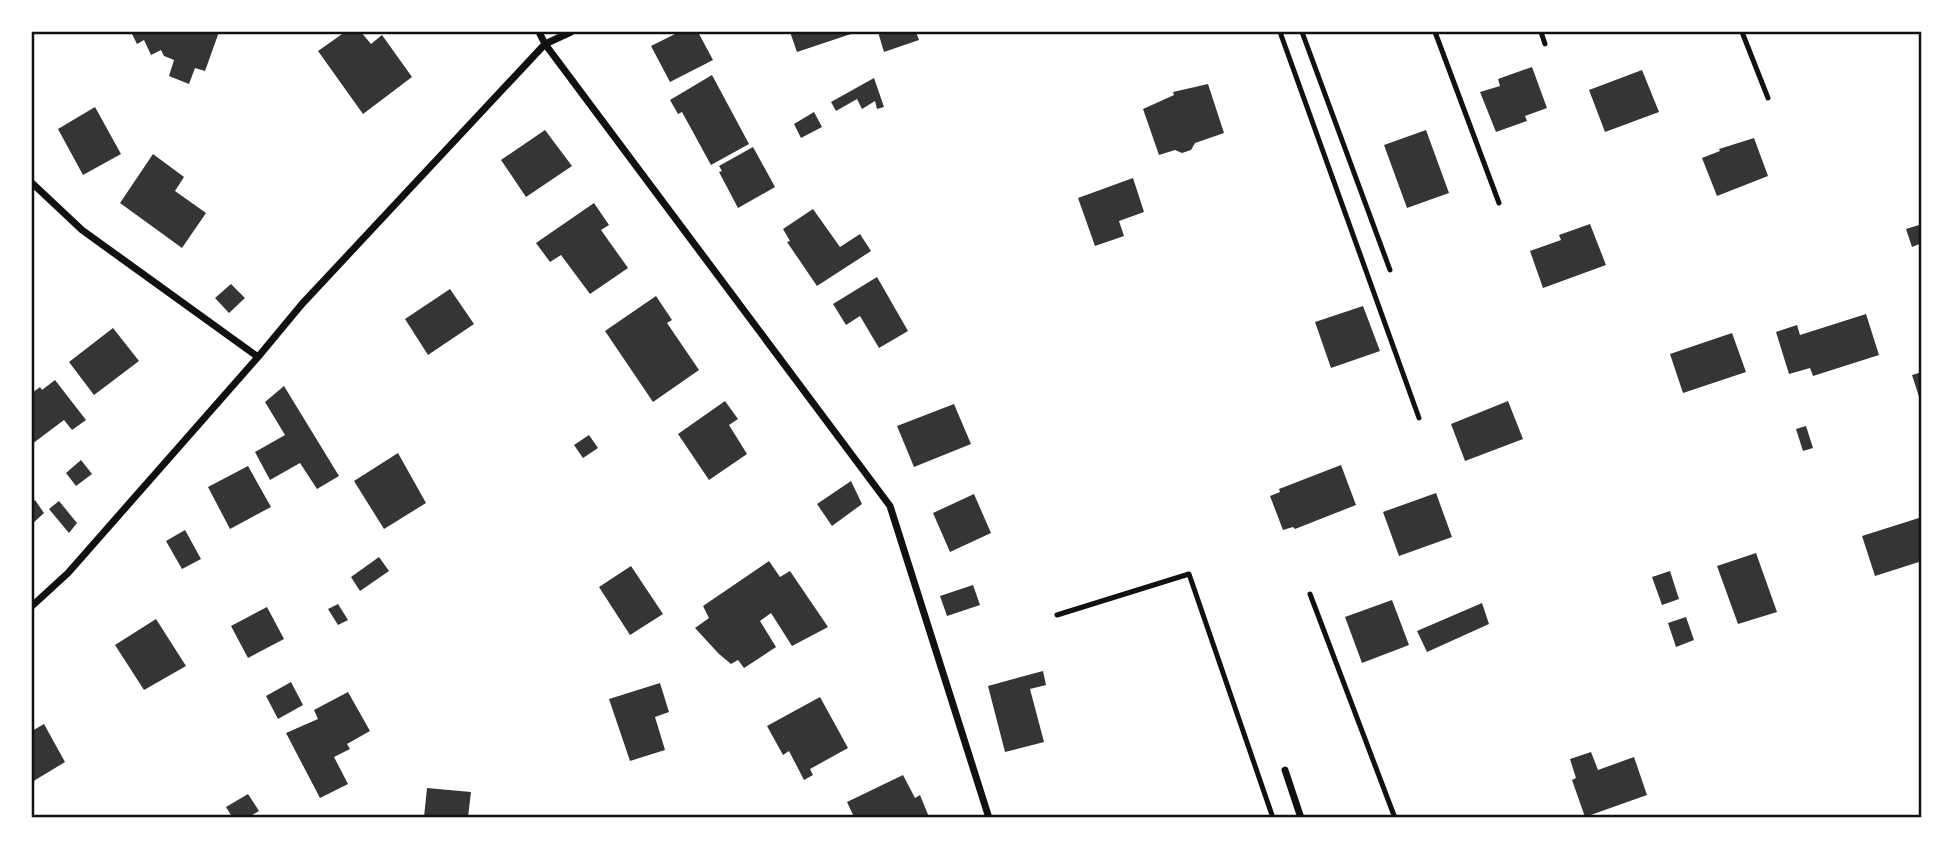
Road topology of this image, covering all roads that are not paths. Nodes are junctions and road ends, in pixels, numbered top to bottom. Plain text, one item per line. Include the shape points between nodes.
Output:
1 (539, 32) edge
2 (571, 32) edge
3 (1280, 32) edge
4 (1302, 32) edge
5 (1435, 32) edge
6 (1541, 32) edge
7 (1742, 32) edge
8 (545, 44) junction
9 (1545, 44) dead end
10 (1768, 98) dead end
11 (32, 183) edge
12 (1499, 203) dead end
13 (1390, 270) dead end
14 (258, 357) junction
15 (1419, 418) dead end
16 (1310, 594) dead end
17 (32, 606) edge
18 (1057, 615) dead end
19 (1285, 770) dead end
20 (989, 817) edge
21 (1273, 817) edge
22 (1301, 817) edge
23 (1395, 817) edge

1 - 8 street
2 - 8 street
3 - 15 lane
4 - 13 lane
5 - 12 lane
6 - 9 lane
7 - 10 lane
8 - 14 street
8 - 20 street via 890,506
11 - 14 street via 82,230
14 - 17 street via 68,572
16 - 23 lane
18 - 21 lane via 1189,574
19 - 22 street

